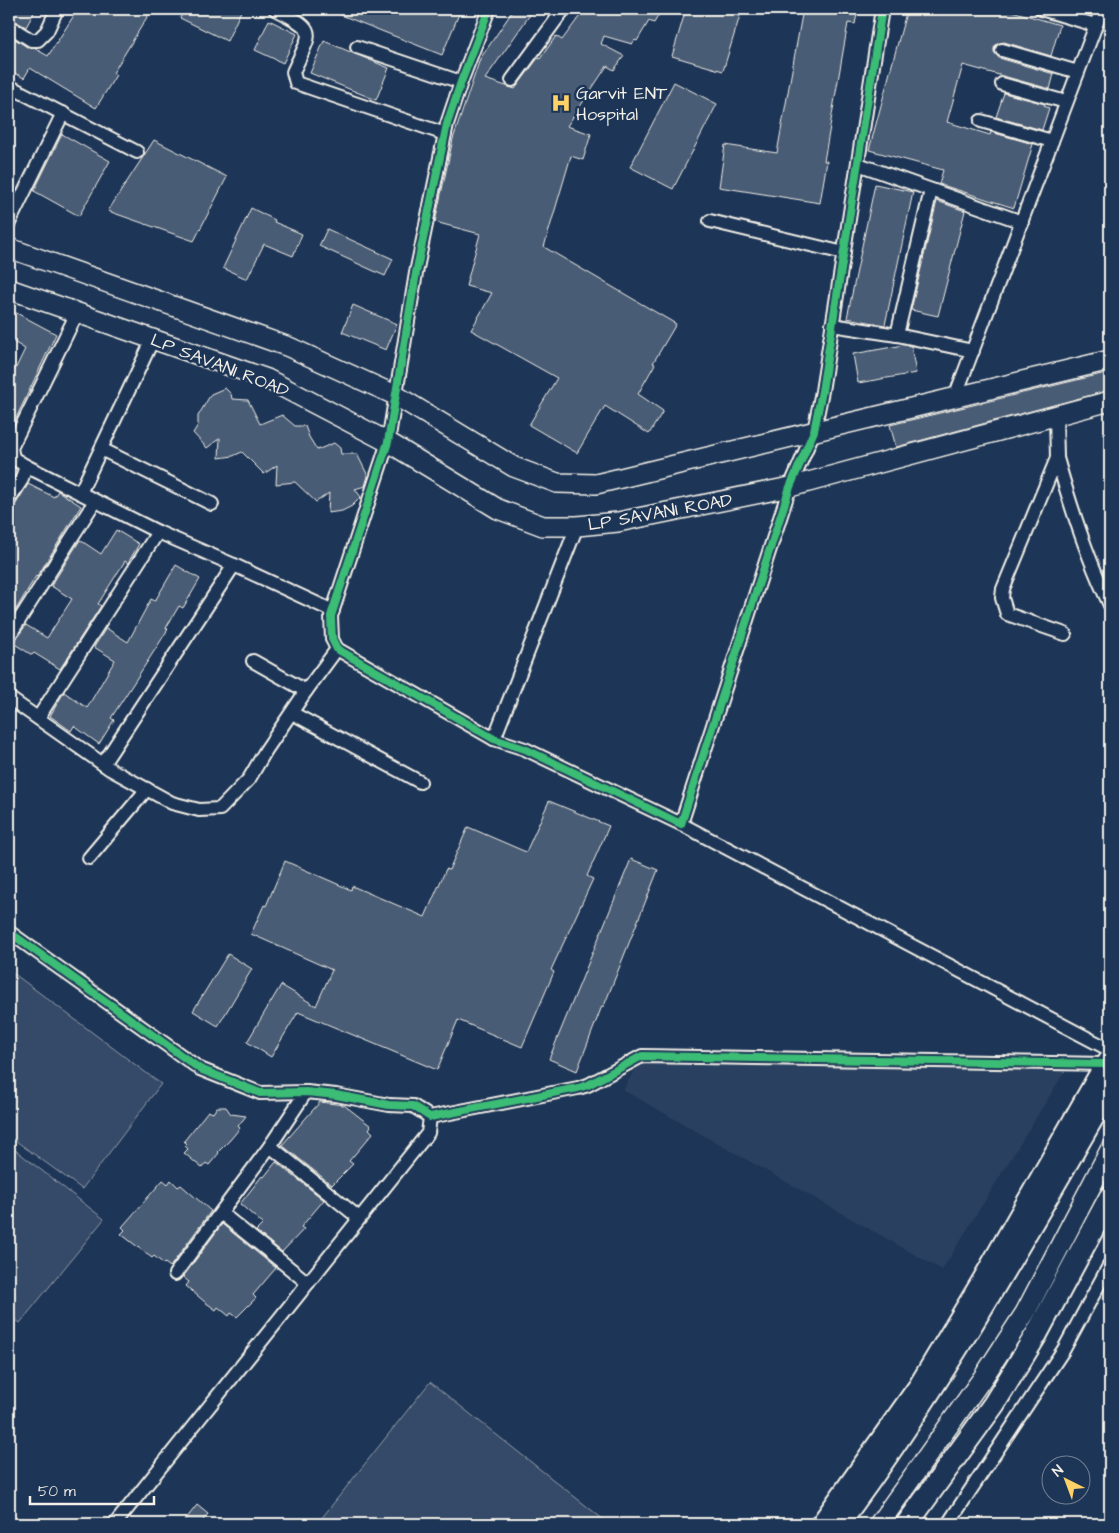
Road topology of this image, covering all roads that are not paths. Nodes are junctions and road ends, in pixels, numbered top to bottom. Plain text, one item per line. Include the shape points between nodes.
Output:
1 (57, 9) edge
2 (275, 9) edge
3 (489, 9) edge
4 (564, 9) edge
5 (882, 9) edge
6 (1041, 9) edge
7 (1102, 9) edge
8 (1095, 25) junction
9 (9, 26) edge
10 (357, 47) dead end
11 (1002, 50) dead end
12 (1078, 72) junction
13 (512, 80) dead end
14 (461, 82) junction
15 (1002, 84) dead end
16 (9, 86) edge
17 (1066, 102) junction
18 (63, 113) junction
19 (981, 121) dead end
20 (445, 134) junction
21 (1052, 141) junction
22 (137, 152) dead end
23 (858, 164) junction
24 (930, 190) junction
25 (710, 221) dead end
26 (1022, 222) junction
27 (9, 223) edge
28 (9, 248) edge
29 (844, 253) junction
30 (9, 289) edge
31 (77, 313) junction
32 (832, 325) junction
33 (897, 335) junction
34 (153, 339) junction
35 (973, 351) junction
36 (1110, 360) edge
37 (395, 395) junction
38 (955, 397) junction
39 (1110, 401) edge
40 (1056, 416) junction
41 (814, 431) junction
42 (388, 442) junction
43 (101, 449) junction
44 (1057, 458) junction
45 (26, 466) junction
46 (790, 487) junction
47 (80, 493) junction
48 (9, 500) edge
49 (96, 501) junction
50 (212, 504) dead end
51 (577, 526) junction
52 (158, 532) junction
53 (234, 565) junction
54 (1110, 605) edge
55 (333, 611) junction
56 (1065, 634) dead end
57 (9, 636) edge
58 (337, 649) junction
59 (253, 661) dead end
60 (306, 691) junction
61 (9, 698) edge
62 (292, 713) junction
63 (38, 718) junction
64 (494, 740) junction
65 (103, 764) junction
66 (420, 782) dead end
67 (147, 789) junction
68 (681, 824) junction
69 (89, 858) dead end
70 (9, 932) edge
71 (1108, 1057) edge
72 (1110, 1088) edge
73 (306, 1092) junction
74 (430, 1117) junction
75 (270, 1146) junction
76 (1110, 1150) edge
77 (1110, 1197) edge
78 (220, 1213) junction
79 (359, 1218) junction
80 (1110, 1264) edge
81 (175, 1274) dead end
82 (308, 1283) junction
83 (115, 1524) edge
84 (818, 1524) edge
85 (838, 1524) edge
86 (879, 1524) edge
87 (907, 1524) edge
88 (948, 1524) edge

1 - 9 street via 47,31 38,40 32,40
2 - 20 street via 304,24 307,30 308,38 293,72 296,83
3 - 14 street
4 - 13 street
5 - 23 street
6 - 8 street
7 - 8 street
8 - 12 street
10 - 14 street
11 - 12 street
12 - 17 street
14 - 20 street
15 - 17 street
16 - 18 street
17 - 21 street
18 - 22 street
18 - 27 street
19 - 21 street
20 - 37 street via 416,272
21 - 26 street
23 - 24 street
23 - 29 street
24 - 26 street
24 - 33 street
25 - 29 street
26 - 35 street
28 - 37 main road via 289,347
29 - 32 street
30 - 31 main road, LP SAVANI ROAD
31 - 34 main road, LP SAVANI ROAD
31 - 45 street via 11,448 13,458
32 - 33 street
32 - 41 street
33 - 35 street
34 - 42 main road, LP SAVANI ROAD via 267,379
34 - 43 street
35 - 38 street
36 - 38 main road
37 - 41 main road via 514,466 557,483 596,484
37 - 42 street
38 - 41 main road
39 - 40 main road, LP SAVANI ROAD
40 - 44 street
40 - 46 main road, LP SAVANI ROAD
41 - 46 street
42 - 51 main road, LP SAVANI ROAD via 498,509 544,526
42 - 55 street
43 - 47 street
43 - 50 street
44 - 54 street via 1069,502
44 - 56 street via 1002,598 1007,614
45 - 47 street
45 - 48 street
46 - 51 main road, LP SAVANI ROAD via 618,522
46 - 68 street
47 - 49 street
49 - 52 street
49 - 57 street
51 - 64 street
52 - 53 street
52 - 63 street
53 - 55 street
53 - 65 street
55 - 58 street via 332,639
58 - 60 street
58 - 64 street
59 - 60 street
60 - 62 street
61 - 63 street
62 - 66 street
62 - 67 street via 249,779 220,808 199,810 172,803
63 - 65 street
64 - 68 street via 525,749
65 - 67 street
67 - 69 street
68 - 71 street
70 - 73 street via 200,1069 260,1093
71 - 74 street via 642,1056 578,1088
71 - 84 street via 918,1384
72 - 85 highway via 961,1343 877,1472
73 - 74 street via 414,1106
73 - 75 street
74 - 79 street via 428,1133
75 - 78 street
75 - 79 street
76 - 86 main road via 1025,1313
77 - 87 highway via 1036,1335 994,1404
78 - 81 street
78 - 82 street
79 - 82 street
80 - 88 street via 1064,1349
82 - 83 street

